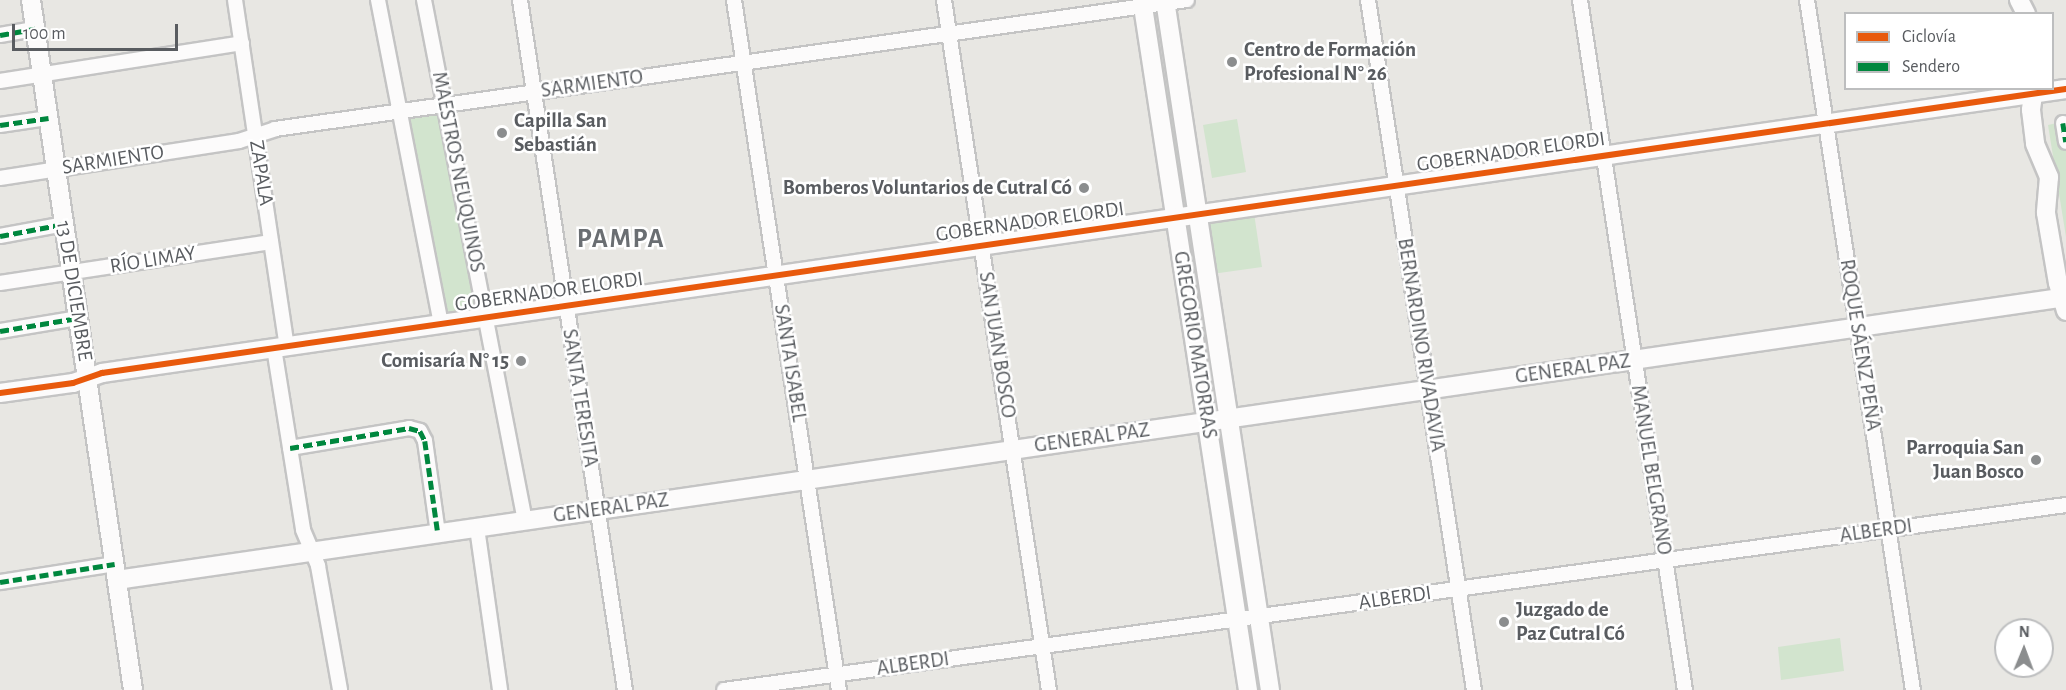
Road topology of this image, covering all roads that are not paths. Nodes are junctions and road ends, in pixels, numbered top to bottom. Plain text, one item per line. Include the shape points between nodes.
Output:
1 (31, 0) edge
2 (235, 0) edge
3 (378, 0) edge
4 (424, 0) edge
5 (519, 0) edge
6 (734, 0) edge
7 (944, 0) edge
8 (1187, 0) edge
9 (1368, 0) edge
10 (1580, 0) edge
11 (1807, 0) edge
12 (1165, 2) edge
13 (1143, 3) edge
14 (35, 29) junction
15 (949, 34) junction
16 (0, 35) edge
17 (242, 43) junction
18 (744, 63) junction
19 (42, 74) junction
20 (0, 81) edge
21 (2050, 90) edge
22 (2033, 91) edge
23 (534, 93) junction
24 (445, 105) junction
25 (400, 112) junction
26 (48, 118) junction
27 (1826, 123) junction
28 (2063, 123) dead end
29 (0, 126) edge
30 (255, 135) junction
31 (2066, 142) edge
32 (1604, 156) junction
33 (56, 169) junction
34 (0, 178) edge
35 (1396, 186) junction
36 (1198, 214) junction
37 (1176, 218) junction
38 (64, 224) junction
39 (0, 236) edge
40 (271, 242) junction
41 (981, 246) junction
42 (72, 272) junction
43 (776, 275) junction
44 (0, 283) edge
45 (2065, 302) edge
46 (566, 306) junction
47 (487, 317) junction
48 (78, 318) junction
49 (441, 324) junction
50 (1857, 327) junction
51 (0, 331) edge
52 (281, 347) junction
53 (1634, 360) junction
54 (87, 378) junction
55 (1428, 390) junction
56 (0, 393) edge
57 (1229, 418) junction
58 (1207, 422) junction
59 (290, 448) junction
60 (1013, 450) junction
61 (807, 480) junction
62 (2066, 505) edge
63 (597, 510) junction
64 (525, 521) junction
65 (477, 528) junction
66 (1888, 530) junction
67 (438, 533) junction
68 (312, 552) junction
69 (1665, 560) junction
70 (116, 572) junction
71 (0, 582) edge
72 (1458, 589) junction
73 (1259, 616) junction
74 (1238, 619) junction
75 (1042, 646) junction
76 (837, 674) junction
77 (133, 690) edge
78 (340, 690) edge
79 (500, 690) edge
80 (625, 690) edge
81 (724, 690) edge
82 (839, 690) edge
83 (1049, 690) edge
84 (1248, 690) edge
85 (1270, 690) edge
86 (1474, 690) edge
87 (1685, 690) edge
88 (1913, 690) edge

1 - 14 street, 13 DE DICIEMBRE
2 - 17 street, ZAPALA
3 - 25 street
4 - 24 street, MAESTROS NEUQUINOS
5 - 23 street, SANTA TERESITA
6 - 18 street, SANTA ISABEL
7 - 15 street, SAN JUAN BOSCO
8 - 12 street, SARMIENTO
9 - 35 street, BERNARDINO RIVADAVIA
10 - 32 street, MANUEL BELGRANO
11 - 27 street, ROQUE SÁENZ PEÑA
12 - 13 street, SARMIENTO
12 - 36 street, GREGORIO MATORRAS
13 - 15 street, SARMIENTO
13 - 37 street, GREGORIO MATORRAS
14 - 16 street
14 - 19 street, 13 DE DICIEMBRE
15 - 18 street, SARMIENTO
15 - 41 street, SAN JUAN BOSCO
17 - 19 street
17 - 30 street, ZAPALA
18 - 23 street, SARMIENTO
18 - 43 street, SANTA ISABEL
19 - 20 street
19 - 26 street, 13 DE DICIEMBRE
21 - 22 street, GOBERNADOR ELORDI
22 - 27 street, GOBERNADOR ELORDI
22 - 45 street via 2035,144 2049,177 2046,209 2058,283
23 - 24 street, SARMIENTO
23 - 46 street, SANTA TERESITA
24 - 25 street, SARMIENTO
24 - 47 street, MAESTROS NEUQUINOS
25 - 30 street, SARMIENTO
25 - 49 street
26 - 29 street
26 - 33 street, 13 DE DICIEMBRE
27 - 32 street, GOBERNADOR ELORDI
27 - 50 street, ROQUE SÁENZ PEÑA
28 - 31 street
30 - 33 street, SARMIENTO via 239,141
30 - 40 street, ZAPALA
32 - 35 street, GOBERNADOR ELORDI
32 - 53 street, MANUEL BELGRANO
33 - 34 street, SARMIENTO
33 - 38 street, 13 DE DICIEMBRE
35 - 36 street, GOBERNADOR ELORDI
35 - 55 street, BERNARDINO RIVADAVIA
36 - 37 street, GOBERNADOR ELORDI
36 - 57 street, GREGORIO MATORRAS
37 - 41 street, GOBERNADOR ELORDI
37 - 58 street, GREGORIO MATORRAS
38 - 39 street
38 - 42 street, 13 DE DICIEMBRE
40 - 42 street, RÍO LIMAY
40 - 52 street, ZAPALA
41 - 43 street, GOBERNADOR ELORDI
41 - 60 street, SAN JUAN BOSCO
42 - 44 street, RÍO LIMAY
42 - 48 street, 13 DE DICIEMBRE
43 - 46 street, GOBERNADOR ELORDI
43 - 61 street, SANTA ISABEL
45 - 50 street, GENERAL PAZ
46 - 47 street, GOBERNADOR ELORDI
46 - 63 street, SANTA TERESITA
47 - 49 street, GOBERNADOR ELORDI
47 - 64 street, MAESTROS NEUQUINOS
48 - 51 street
48 - 54 street, 13 DE DICIEMBRE
49 - 52 street, GOBERNADOR ELORDI
50 - 53 street, GENERAL PAZ
50 - 66 street, ROQUE SÁENZ PEÑA
52 - 54 street, GOBERNADOR ELORDI
52 - 59 street, ZAPALA
53 - 55 street, GENERAL PAZ
53 - 69 street, MANUEL BELGRANO
54 - 56 street, GOBERNADOR ELORDI
54 - 70 street, 13 DE DICIEMBRE
55 - 57 street, GENERAL PAZ
55 - 72 street, BERNARDINO RIVADAVIA
57 - 58 street, GENERAL PAZ
57 - 73 street, GREGORIO MATORRAS
58 - 60 street, GENERAL PAZ
58 - 74 street, GREGORIO MATORRAS
59 - 67 street via 409,428 420,430 425,441
59 - 68 street, ZAPALA via 303,530
60 - 61 street, GENERAL PAZ
60 - 75 street, SAN JUAN BOSCO
61 - 63 street, GENERAL PAZ
61 - 76 street, SANTA ISABEL
62 - 66 street, ALBERDI
63 - 64 street, GENERAL PAZ
63 - 80 street, SANTA TERESITA
64 - 65 street, GENERAL PAZ
65 - 67 street, GENERAL PAZ
65 - 79 street
66 - 69 street, ALBERDI
66 - 88 street, ROQUE SÁENZ PEÑA
67 - 68 street, GENERAL PAZ
68 - 70 street, GENERAL PAZ
68 - 78 street, ZAPALA via 319,571
69 - 72 street, ALBERDI
69 - 87 street, MANUEL BELGRANO
70 - 71 street
70 - 77 street, 13 DE DICIEMBRE
72 - 73 street, ALBERDI
72 - 86 street, BERNARDINO RIVADAVIA
73 - 74 street, ALBERDI
73 - 85 street, GREGORIO MATORRAS
74 - 75 street, ALBERDI
74 - 84 street, GREGORIO MATORRAS
75 - 76 street, ALBERDI
75 - 83 street, SAN JUAN BOSCO
76 - 81 street, ALBERDI
76 - 82 street, SANTA ISABEL

